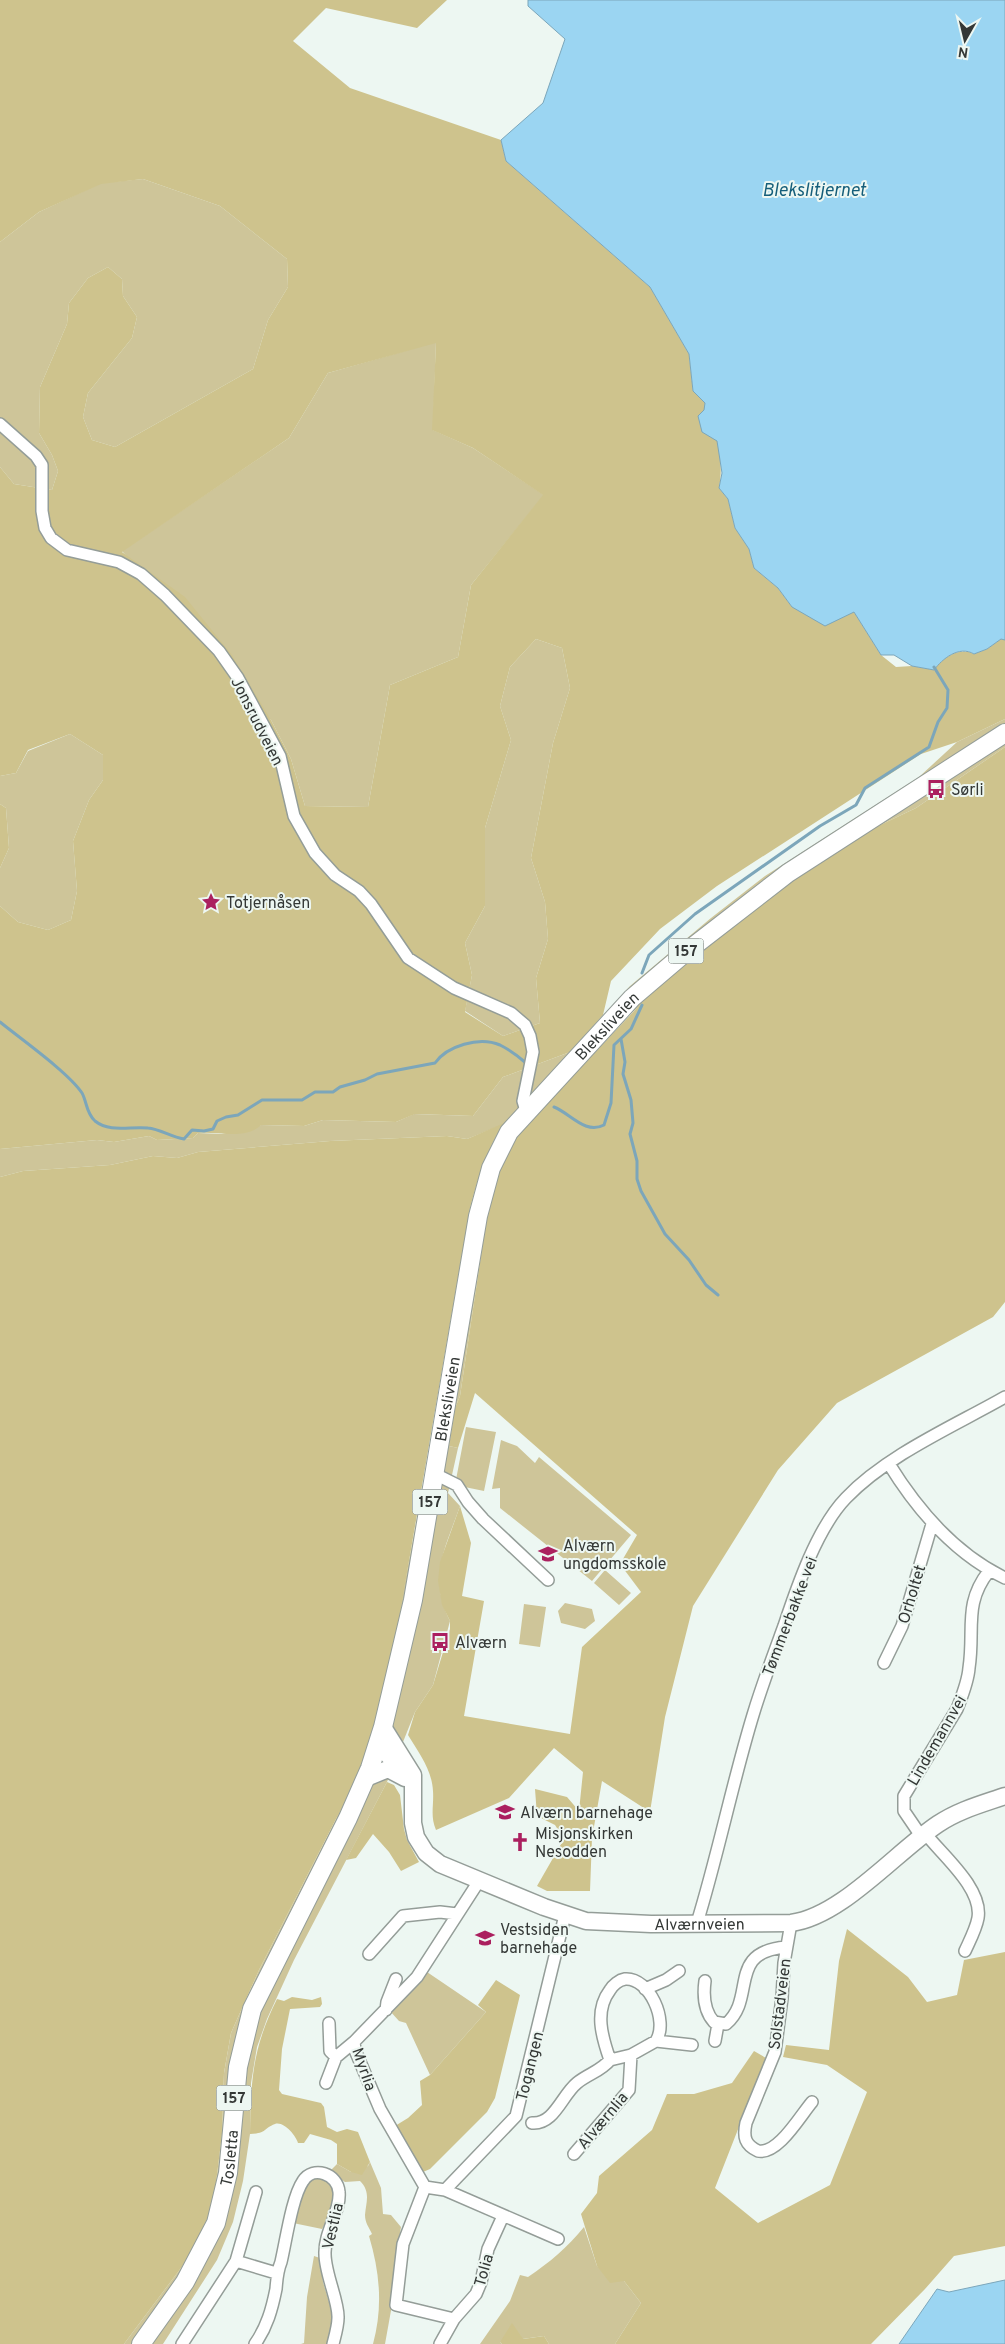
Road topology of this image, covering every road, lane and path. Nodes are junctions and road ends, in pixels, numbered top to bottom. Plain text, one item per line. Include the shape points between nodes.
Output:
1 (0, 424) edge
2 (1005, 733) edge
3 (526, 1111) junction
4 (1005, 1397) edge
5 (889, 1464) junction
6 (435, 1474) junction
7 (932, 1524) junction
8 (990, 1570) junction
9 (1005, 1578) edge
10 (548, 1580) dead end
11 (884, 1663) dead end
12 (383, 1727) junction
13 (378, 1744) junction
14 (366, 1778) junction
15 (406, 1779) junction
16 (1005, 1796) edge
17 (413, 1801) junction
18 (923, 1834) junction
19 (479, 1881) junction
20 (457, 1914) junction
21 (565, 1915) junction
22 (697, 1923) junction
23 (791, 1923) junction
24 (786, 1947) junction
25 (965, 1950) dead end
26 (369, 1954) dead end
27 (679, 1971) dead end
28 (396, 1979) dead end
29 (705, 1981) dead end
30 (645, 1989) junction
31 (386, 2010) junction
32 (329, 2023) dead end
33 (718, 2024) junction
34 (656, 2041) junction
35 (715, 2041) dead end
36 (354, 2042) junction
37 (692, 2045) dead end
38 (631, 2055) junction
39 (336, 2057) junction
40 (610, 2060) junction
41 (326, 2083) dead end
42 (812, 2102) dead end
43 (532, 2123) dead end
44 (574, 2154) dead end
45 (425, 2187) junction
46 (445, 2190) junction
47 (256, 2192) dead end
48 (503, 2216) junction
49 (558, 2239) dead end
50 (236, 2261) junction
51 (276, 2273) junction
52 (454, 2319) junction
53 (141, 2344) edge
54 (182, 2344) edge
55 (255, 2344) edge
56 (332, 2344) edge
57 (440, 2344) edge

1 - 3 street, Jonsrudveien via 42,464 42,511 45,528 51,538 67,550 119,562 141,574 219,651 238,678 280,756 294,816 335,875 359,891 371,904 408,958 454,988 511,1012 525,1025 533,1052 523,1101
2 - 3 main road, Bleksliveien / 157 via 824,848 741,908 632,998
3 - 6 main road, Bleksliveien / 157 via 501,1145 481,1199
4 - 5 street, Tømmerbakke vei
5 - 7 street
5 - 22 street, Tømmerbakke vei via 838,1506 794,1593 752,1717
6 - 10 street via 457,1484 483,1519
6 - 12 main road, Bleksliveien / 157 via 402,1651
7 - 8 street
7 - 11 street, Orholtet via 902,1626
8 - 9 street
8 - 18 street, Lindemannvei via 974,1596 970,1667 962,1696 904,1796 904,1812
12 - 13 main road, Bleksliveien / 157
12 - 17 main road, Alværnveien via 413,1775
13 - 14 main road, 157
13 - 15 main road, Alværnveien
14 - 15 main road via 388,1769
14 - 53 main road, Tosletta / 157 via 262,1985 245,2031 237,2074 228,2172 216,2223 185,2282
15 - 17 main road, Alværnveien
16 - 18 main road, Alværnveien via 958,1812
17 - 19 main road, Alværnveien via 414,1832 422,1848 440,1864
18 - 23 main road, Alværnveien via 832,1907 810,1919
18 - 25 street, Lindemannvei via 958,1871 976,1902 978,1918
19 - 20 street, Myrlia
19 - 21 main road, Alværnveien
20 - 26 street via 440,1912 403,1916
20 - 31 street, Myrlia via 417,1977
21 - 22 main road, Alværnveien via 606,1923
21 - 46 street, Togangen via 516,2116
22 - 23 main road, Alværnveien
23 - 24 street, Solstadveien
24 - 33 street, Solstadveien via 767,1950 753,1959 730,2020 726,2024
24 - 42 street, Solstadveien via 776,2046 746,2124 744,2136 747,2143 758,2151 770,2149
27 - 30 street
28 - 31 street
29 - 33 street via 705,2005
30 - 34 street via 660,2015 661,2027
30 - 40 street via 628,1979 619,1981 602,2003 602,2032
31 - 36 street, Myrlia
32 - 39 street via 330,2051
33 - 35 street
34 - 37 street
34 - 38 street
36 - 39 street
36 - 45 street, Myrlia via 380,2109
38 - 40 street
38 - 44 street, Alværnlia via 629,2090
39 - 41 street
40 - 43 street via 569,2090 549,2119 540,2124
45 - 46 street
45 - 52 street via 403,2244 396,2305
46 - 48 street
47 - 50 street
48 - 49 street
48 - 52 street, Tolia via 488,2249 476,2294
50 - 51 street
50 - 54 street
51 - 55 street, Vestlia via 270,2315
51 - 56 street, Vestlia via 302,2181 316,2172 328,2175 335,2181 339,2193 325,2241 326,2266 338,2317
52 - 57 street, Tolia

